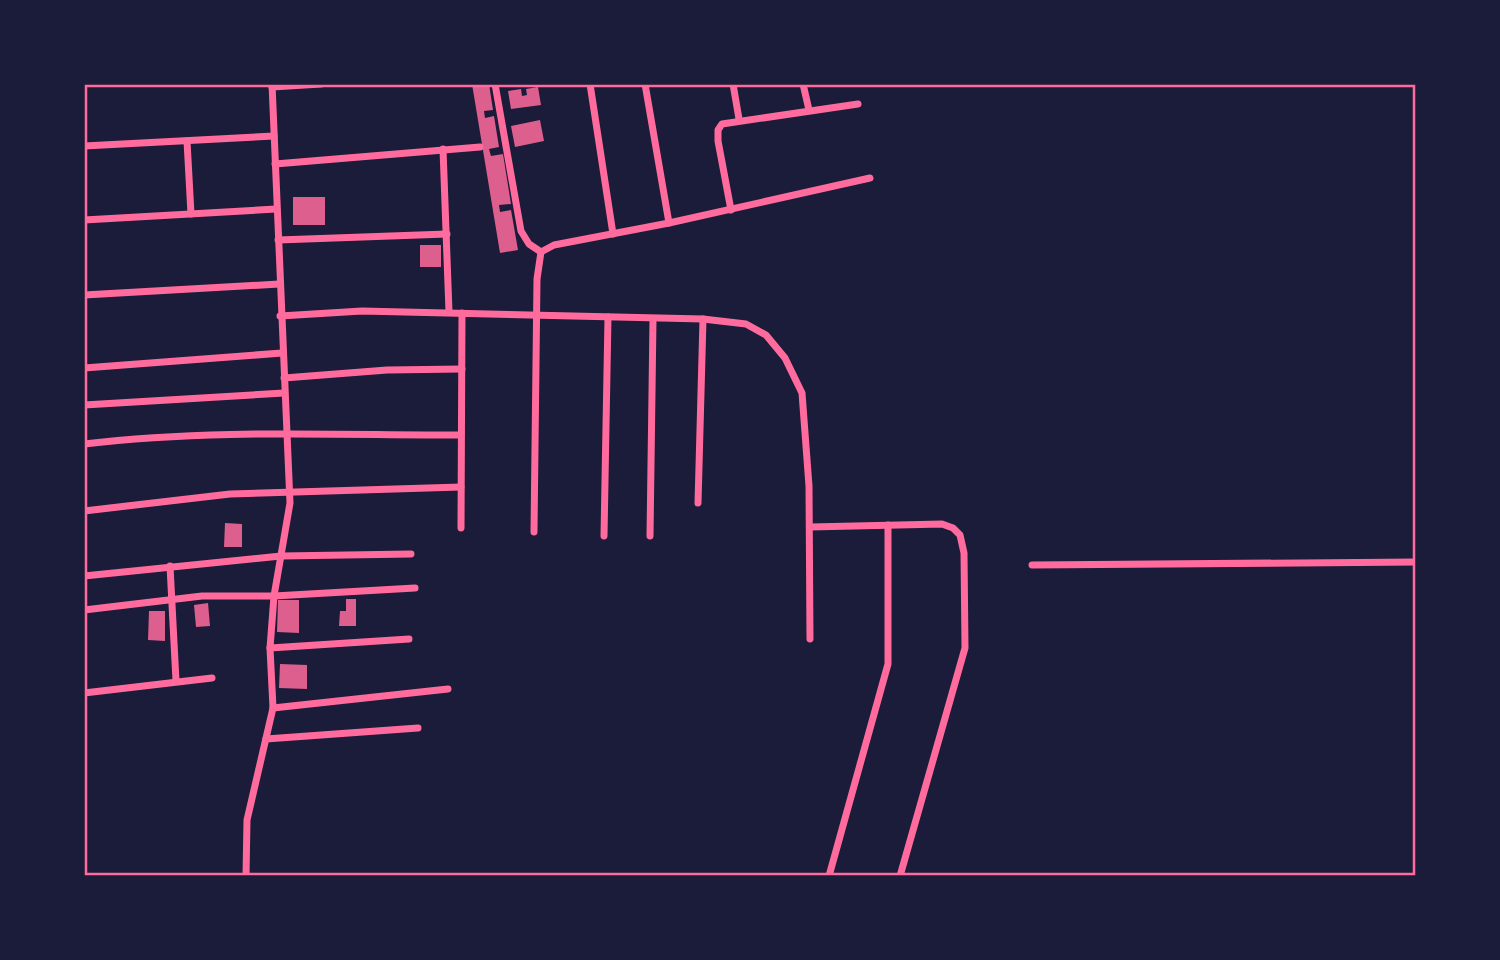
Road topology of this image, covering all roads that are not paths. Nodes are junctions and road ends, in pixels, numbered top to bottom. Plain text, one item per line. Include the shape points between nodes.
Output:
1 (321, 84) edge
2 (495, 84) edge
3 (590, 84) edge
4 (645, 84) edge
5 (733, 84) edge
6 (803, 84) edge
7 (272, 85) edge
8 (858, 104) dead end
9 (809, 110) junction
10 (739, 119) junction
11 (274, 136) junction
12 (187, 141) junction
13 (84, 146) edge
14 (480, 147) dead end
15 (443, 149) junction
16 (275, 164) junction
17 (870, 178) dead end
18 (276, 209) junction
19 (731, 210) junction
20 (191, 214) junction
21 (84, 220) edge
22 (669, 223) junction
23 (447, 234) junction
24 (613, 234) junction
25 (278, 240) junction
26 (541, 252) junction
27 (279, 284) junction
28 (84, 295) edge
29 (449, 312) junction
30 (462, 313) junction
31 (281, 316) junction
32 (538, 316) junction
33 (608, 317) junction
34 (703, 319) junction
35 (653, 320) junction
36 (282, 353) junction
37 (84, 368) edge
38 (461, 369) junction
39 (284, 378) junction
40 (285, 393) junction
41 (84, 405) edge
42 (287, 435) junction
43 (461, 435) junction
44 (84, 444) edge
45 (461, 487) junction
46 (289, 491) junction
47 (698, 503) dead end
48 (84, 511) edge
49 (888, 525) junction
50 (461, 527) dead end
51 (810, 527) junction
52 (534, 532) dead end
53 (604, 536) dead end
54 (650, 536) dead end
55 (411, 554) dead end
56 (281, 556) junction
57 (1416, 562) edge
58 (1032, 565) dead end
59 (170, 566) junction
60 (84, 576) edge
61 (415, 588) dead end
62 (274, 596) junction
63 (172, 600) junction
64 (84, 610) edge
65 (409, 639) dead end
66 (810, 639) dead end
67 (270, 648) junction
68 (212, 678) dead end
69 (176, 681) junction
70 (447, 689) dead end
71 (84, 692) edge
72 (273, 708) junction
73 (418, 728) dead end
74 (266, 739) junction
75 (246, 876) edge
76 (829, 876) edge
77 (900, 876) edge

1 - 7 street
2 - 26 street via 521,231
3 - 24 street
4 - 22 street
5 - 10 street
6 - 9 street
7 - 11 street
8 - 9 street
9 - 10 street
10 - 19 street via 718,130
11 - 12 street
11 - 16 street
12 - 13 street
12 - 20 street
14 - 15 street
15 - 16 street
15 - 23 street
16 - 18 street
17 - 19 street
18 - 20 street
18 - 25 street
19 - 22 street
20 - 21 street
22 - 24 street
23 - 25 street
23 - 29 street
24 - 26 street via 554,245
25 - 27 street
26 - 32 street
27 - 28 street
27 - 31 street
29 - 30 street
29 - 31 street
30 - 32 street
30 - 38 street
31 - 36 street
32 - 33 street
32 - 52 street
33 - 35 street
33 - 53 street
34 - 35 street
34 - 47 street
34 - 51 street via 746,324 766,335 785,358 802,393
35 - 54 street
36 - 37 street
36 - 39 street
38 - 39 street
38 - 43 street
39 - 40 street
40 - 41 street
40 - 42 street
42 - 43 street
42 - 44 street via 238,432
42 - 46 street
43 - 45 street
45 - 46 street
45 - 50 street
46 - 48 street
46 - 56 street
49 - 51 street
49 - 76 street via 888,664
49 - 77 street via 953,528 960,535 964,553 966,624 960,672
51 - 66 street
55 - 56 street
56 - 59 street
56 - 62 street
57 - 58 street
59 - 60 street
59 - 63 street
61 - 62 street
62 - 63 street
62 - 67 street
63 - 64 street
63 - 69 street
65 - 67 street
67 - 72 street
68 - 69 street
69 - 71 street
70 - 72 street
72 - 74 street
73 - 74 street
74 - 75 street via 247,820

